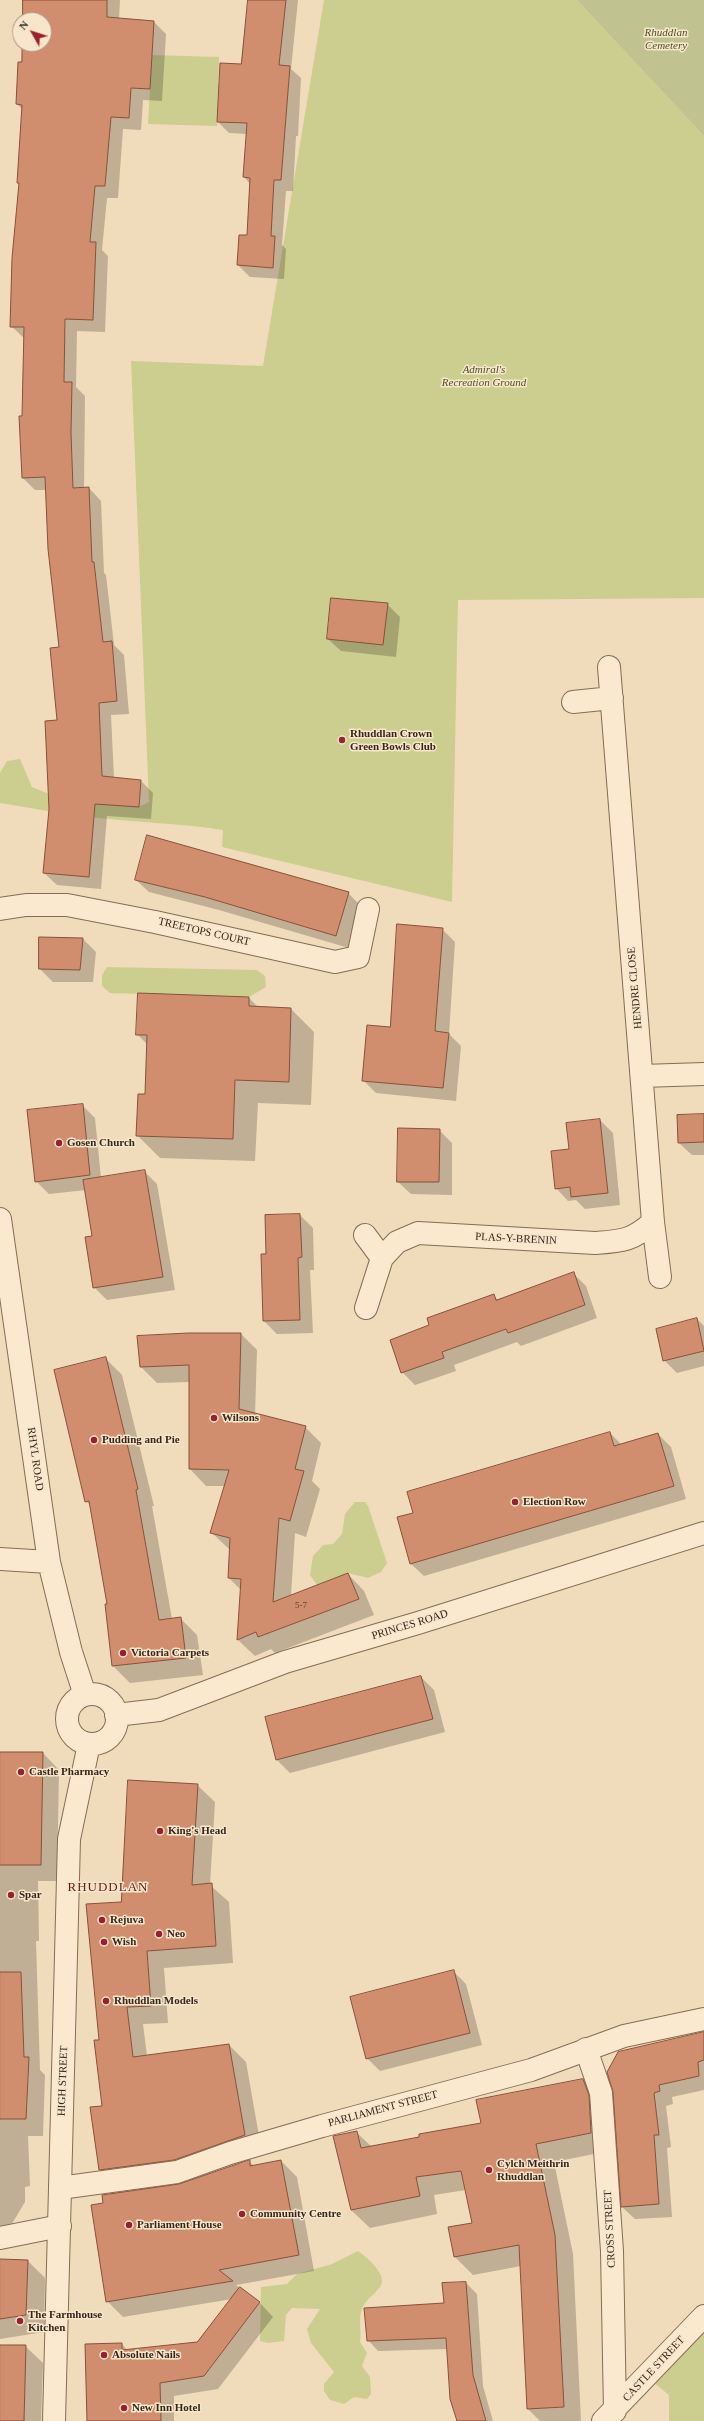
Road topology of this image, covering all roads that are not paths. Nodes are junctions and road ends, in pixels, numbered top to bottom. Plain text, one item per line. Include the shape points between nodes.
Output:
1 (609, 667) dead end
2 (612, 698) junction
3 (573, 702) dead end
4 (0, 908) edge
5 (368, 909) dead end
6 (704, 1074) edge
7 (642, 1076) junction
8 (0, 1220) edge
9 (653, 1222) junction
10 (365, 1235) dead end
11 (382, 1258) junction
12 (660, 1277) dead end
13 (366, 1308) dead end
14 (704, 1533) edge
15 (0, 1560) edge
16 (49, 1562) junction
17 (85, 1695) junction
18 (116, 1715) junction
19 (89, 1744) junction
20 (704, 2019) edge
21 (586, 2049) junction
22 (60, 2188) junction
23 (60, 2226) junction
24 (0, 2238) edge
25 (704, 2316) edge
26 (609, 2416) edge
27 (54, 2421) edge

1 - 2 street, HENDRE CLOSE
2 - 3 street
2 - 7 street, HENDRE CLOSE
4 - 5 street, TREETOPS COURT via 67,905 335,962 358,957
6 - 7 street
7 - 9 street, HENDRE CLOSE
8 - 16 street, RHYL ROAD
9 - 11 street, PLAS-Y-BRENIN via 640,1234 624,1241 595,1243 418,1233 396,1242
9 - 12 street, HENDRE CLOSE
10 - 11 street
11 - 13 street, PLAS-Y-BRENIN
14 - 18 street, PRINCES ROAD via 285,1662 159,1710
15 - 16 street
16 - 17 street, RHYL ROAD via 71,1652
17 - 18 street via 101,1696 108,1700
17 - 19 street via 71,1704 66,1721 73,1736
18 - 19 street via 112,1734 105,1740
19 - 22 street, HIGH STREET via 69,1839
20 - 21 street, PARLIAMENT STREET via 624,2036
21 - 22 street, PARLIAMENT STREET via 531,2070 322,2126 230,2153 177,2172
21 - 26 street, CROSS STREET via 601,2093 612,2251
22 - 23 street, HIGH STREET
23 - 24 street
23 - 27 street, HIGH STREET
25 - 26 street, CASTLE STREET

